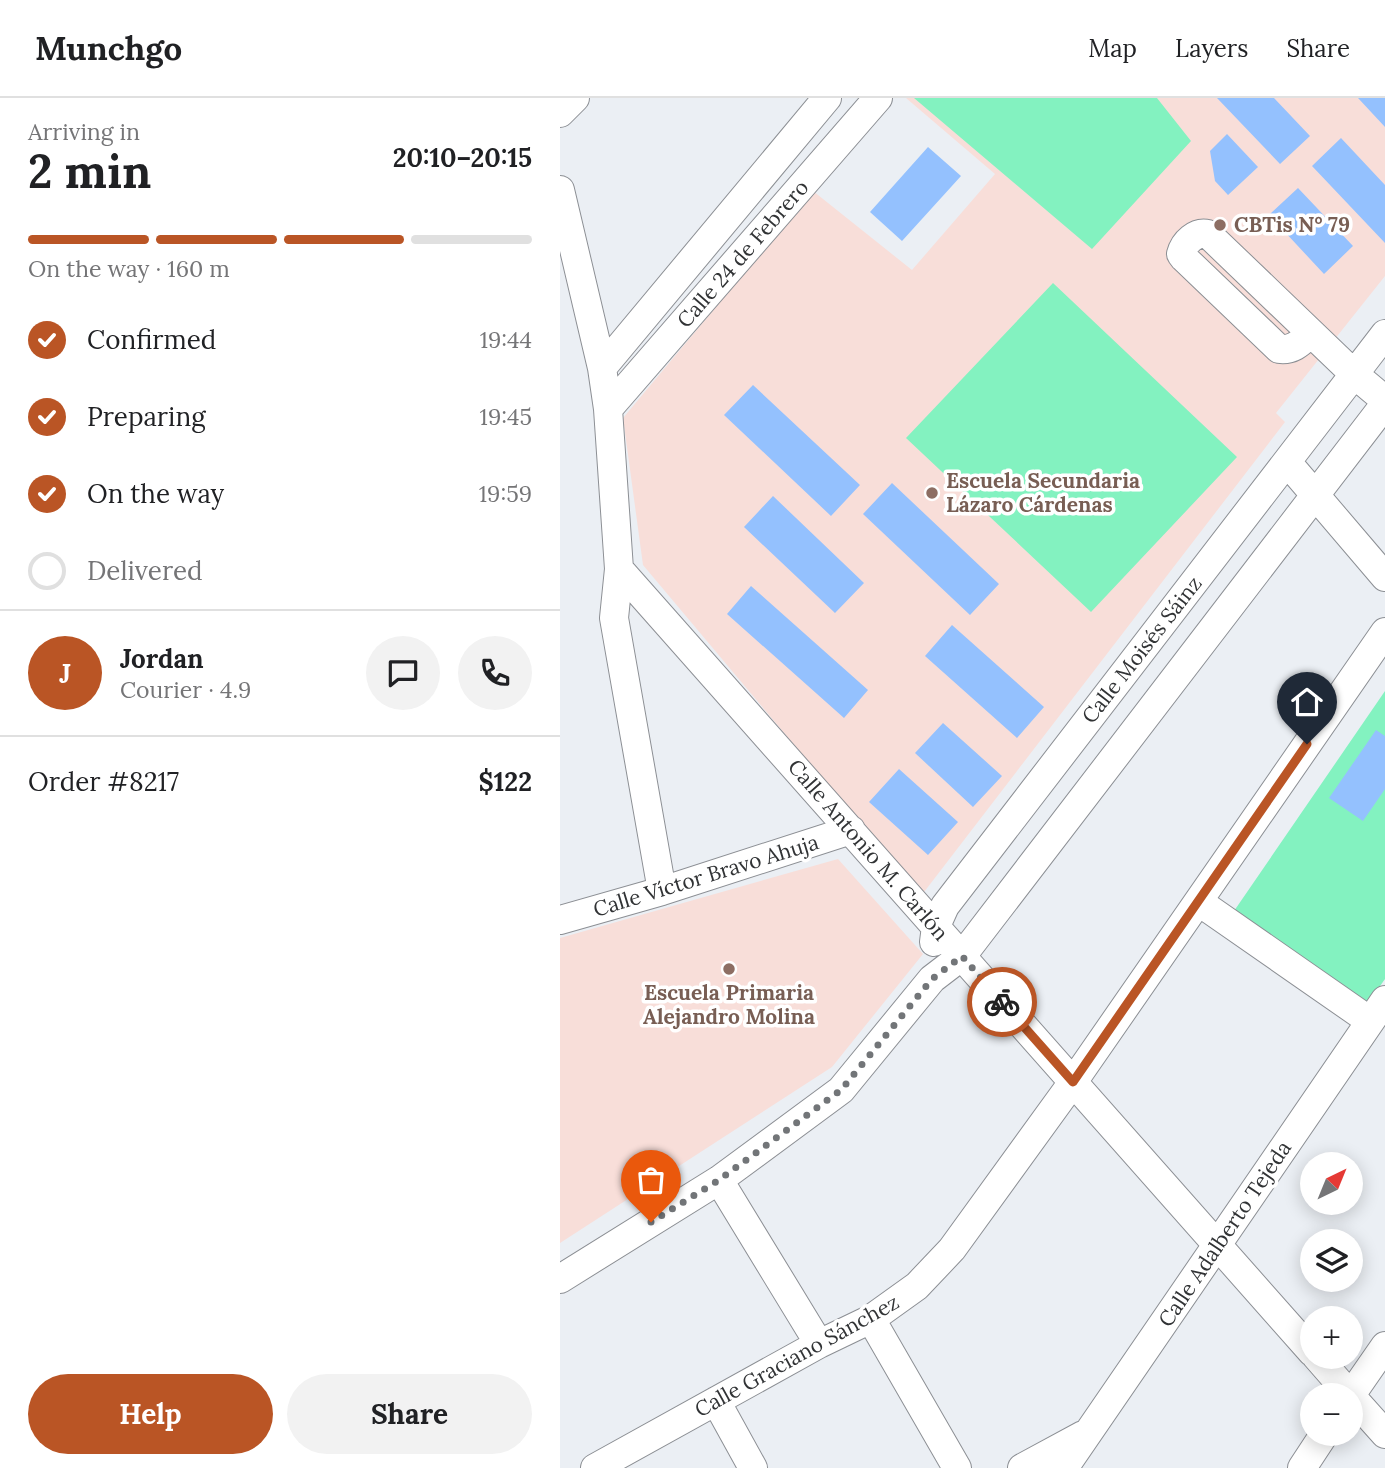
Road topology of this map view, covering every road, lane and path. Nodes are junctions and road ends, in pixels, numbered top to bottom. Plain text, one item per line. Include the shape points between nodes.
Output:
1 (575, 98) edge
2 (827, 98) edge
3 (878, 98) edge
4 (560, 113) edge
5 (560, 190) edge
6 (1311, 333) junction
7 (1385, 334) edge
8 (602, 368) junction
9 (1354, 374) junction
10 (1385, 402) edge
11 (608, 409) junction
12 (1287, 462) junction
13 (1315, 498) junction
14 (619, 569) junction
15 (1385, 577) edge
16 (1385, 632) edge
17 (851, 830) junction
18 (662, 891) junction
19 (1199, 902) junction
20 (560, 920) edge
21 (936, 926) junction
22 (962, 956) junction
23 (932, 979) junction
24 (1378, 1011) edge
25 (1073, 1082) junction
26 (719, 1180) junction
27 (1217, 1245) junction
28 (560, 1279) edge
29 (871, 1319) junction
30 (1300, 1338) edge
31 (818, 1344) junction
32 (1385, 1346) edge
33 (1328, 1369) edge
34 (1340, 1383) edge
35 (1359, 1383) edge
36 (716, 1401) junction
37 (1363, 1409) edge
38 (1089, 1432) junction
39 (1385, 1434) edge
40 (1316, 1446) edge
41 (595, 1468) edge
42 (753, 1468) edge
43 (957, 1468) edge
44 (1022, 1468) edge
45 (1064, 1468) edge
46 (1301, 1468) edge

1 - 4 street
2 - 8 street, Calle 24 de Febrero
3 - 11 street, Calle 24 de Febrero
5 - 8 street
6 - 6 street via 1209,234 1195,235 1181,249 1184,258 1279,349 1294,347
6 - 9 street
7 - 9 street, Calle Moisés Sáinz
8 - 11 street
9 - 10 street
9 - 12 street, Calle Moisés Sáinz
10 - 13 street, Calle Moisés Sáinz
11 - 14 street
12 - 13 street
12 - 21 street, Calle Moisés Sáinz via 954,895
13 - 15 street
13 - 22 street, Calle Moisés Sáinz
14 - 17 street, Calle Antonio M. Carlón
14 - 18 street via 614,618
16 - 19 street, Calle Graciano Sánchez
17 - 18 street, Calle Víctor Bravo Ahuja
17 - 21 street, Calle Antonio M. Carlón
18 - 20 street, Calle Víctor Bravo Ahuja
19 - 24 street
19 - 25 street, Calle Graciano Sánchez
21 - 22 street, Calle Antonio M. Carlón
21 - 23 street, Calle Moisés Sáinz
22 - 23 street, Calle Moisés Sáinz
22 - 25 street, Calle Antonio M. Carlón
23 - 26 street, Calle Moisés Sáinz via 841,1090
24 - 27 street, Calle Adalberto Tejeda
25 - 27 street, Calle Antonio M. Carlón
25 - 29 street, Calle Graciano Sánchez via 952,1249 917,1286
26 - 28 street, Calle Moisés Sáinz
26 - 31 street
27 - 30 street, Calle Antonio M. Carlón
27 - 38 street, Calle Adalberto Tejeda
29 - 31 street, Calle Graciano Sánchez
29 - 43 street
31 - 36 street, Calle Graciano Sánchez
32 - 35 street
33 - 34 street, Calle Antonio M. Carlón
36 - 41 street, Calle Graciano Sánchez
36 - 42 street
37 - 39 street, Calle Antonio M. Carlón
38 - 44 street
38 - 45 street, Calle Adalberto Tejeda
40 - 46 street

